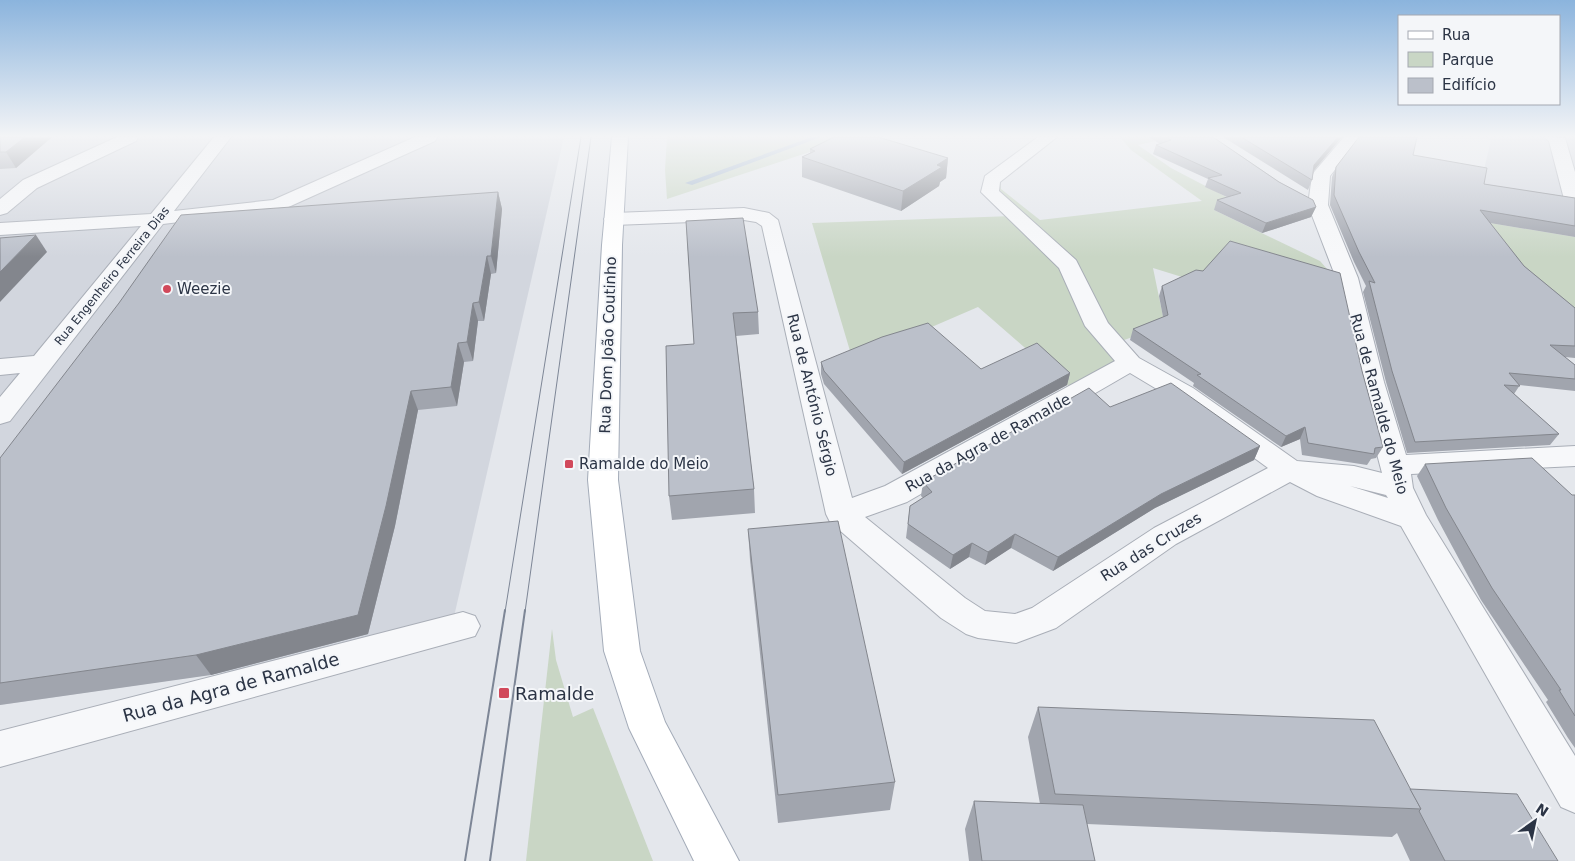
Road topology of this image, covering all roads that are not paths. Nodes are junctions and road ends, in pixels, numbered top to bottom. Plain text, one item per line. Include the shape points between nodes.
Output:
1 (45, 177) edge
2 (191, 177) edge
3 (339, 177) edge
4 (617, 177) edge
5 (995, 177) edge
6 (1321, 177) edge
7 (1567, 177) edge
8 (1573, 199) edge
9 (0, 209) edge
10 (614, 218) junction
11 (158, 219) junction
12 (0, 229) edge
13 (1130, 363) junction
14 (41, 364) junction
15 (0, 367) edge
16 (0, 415) edge
17 (1575, 456) edge
18 (1290, 470) junction
19 (1402, 490) junction
20 (841, 514) junction
21 (463, 626) dead end
22 (0, 749) edge
23 (1575, 793) edge
24 (717, 861) edge

1 - 9 street via 30,184
2 - 11 street, Rua Engenheiro Ferreira Dias
3 - 11 street via 277,205
4 - 10 main road, Rua Dom João Coutinho
5 - 13 street via 991,180 990,192 1068,265 1097,326
6 - 19 street, Rua de Ramalde do Meio via 1311,202 1347,278 1371,382
7 - 8 street
10 - 20 street, Rua de António Sérgio via 744,214 762,217 771,224
10 - 24 main road, Rua Dom João Coutinho via 603,480 622,651 648,728
11 - 12 street
11 - 14 street, Rua Engenheiro Ferreira Dias
13 - 18 street via 1184,394
13 - 20 street, Rua da Agra de Ramalde via 896,494
14 - 15 street
14 - 16 street, Rua Engenheiro Ferreira Dias
17 - 19 street
18 - 19 street via 1327,489
18 - 20 street, Rua das Cruzes via 1164,536 1044,618 1016,629 978,624 952,608
19 - 23 street, Rua de Ramalde do Meio
21 - 22 street, Rua da Agra de Ramalde

